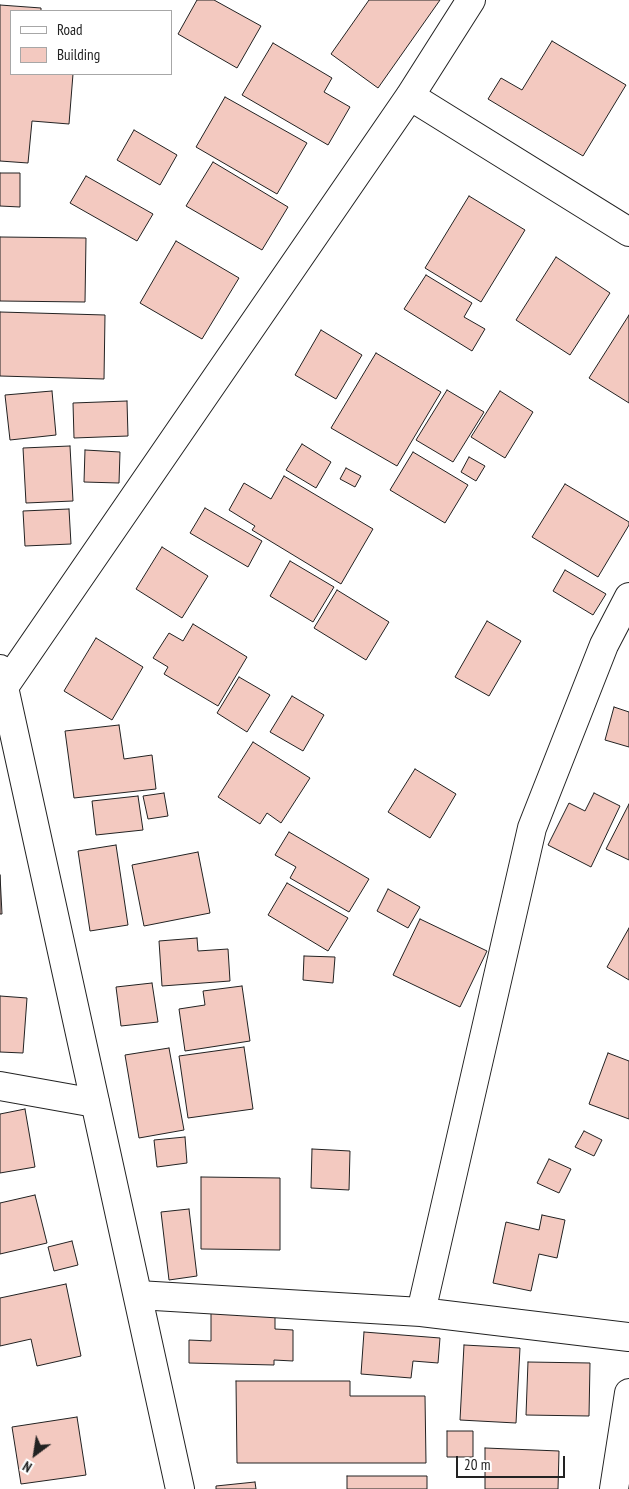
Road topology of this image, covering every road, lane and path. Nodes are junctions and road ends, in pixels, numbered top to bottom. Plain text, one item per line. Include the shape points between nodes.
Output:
1 (472, 0) edge
2 (410, 96) junction
3 (629, 232) edge
4 (629, 597) edge
5 (2, 678) edge
6 (0, 1086) edge
7 (95, 1103) junction
8 (138, 1295) junction
9 (421, 1312) junction
10 (629, 1337) edge
11 (629, 1392) edge
12 (180, 1489) edge
13 (614, 1489) edge

1 - 2 main road
2 - 3 main road
2 - 5 main road
4 - 9 main road via 604,645 532,828
5 - 7 main road
6 - 7 main road
7 - 8 main road
8 - 9 main road
8 - 12 main road
9 - 10 main road
11 - 13 main road

